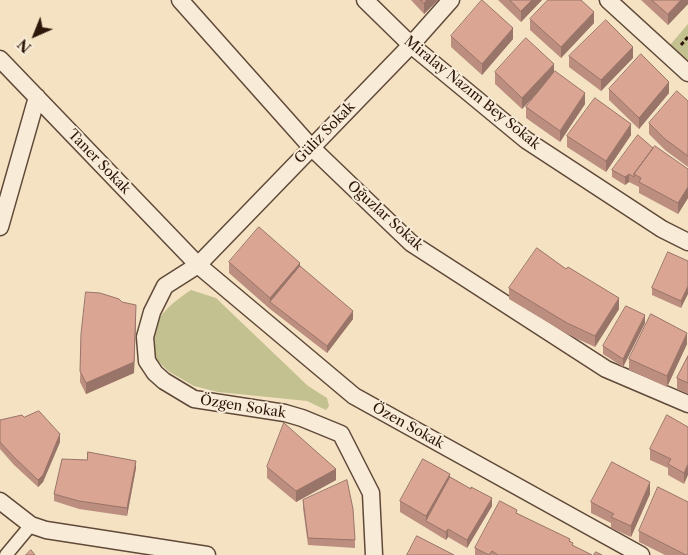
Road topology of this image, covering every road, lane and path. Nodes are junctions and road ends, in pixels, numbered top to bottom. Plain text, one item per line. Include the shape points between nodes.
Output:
1 (180, 0) edge
2 (365, 0) edge
3 (451, 0) edge
4 (608, 0) edge
5 (411, 45) junction
6 (0, 59) edge
7 (688, 73) edge
8 (37, 97) junction
9 (311, 147) junction
10 (0, 227) edge
11 (688, 242) edge
12 (198, 265) junction
13 (688, 404) edge
14 (0, 501) edge
15 (31, 525) junction
16 (6, 555) edge
17 (207, 555) edge
18 (374, 555) edge
19 (641, 555) edge

1 - 9 street, Oğuzlar Sokak
2 - 5 street, Miralay Nazım Bey Sokak
3 - 5 street, Güliz Sokak
4 - 7 street
5 - 9 street, Güliz Sokak
5 - 11 street, Miralay Nazım Bey Sokak via 526,140 662,229
6 - 8 street, Taner Sokak
8 - 10 street
8 - 12 street, Taner Sokak
9 - 12 street, Güliz Sokak
9 - 13 street, Oğuzlar Sokak via 411,243 606,369
12 - 18 street, Özgen Sokak via 165,286 152,312 145,337 147,361 164,381 194,399 285,413 341,434 371,493
12 - 19 street, Özen Sokak via 354,396
14 - 15 street
15 - 16 street
15 - 17 street

